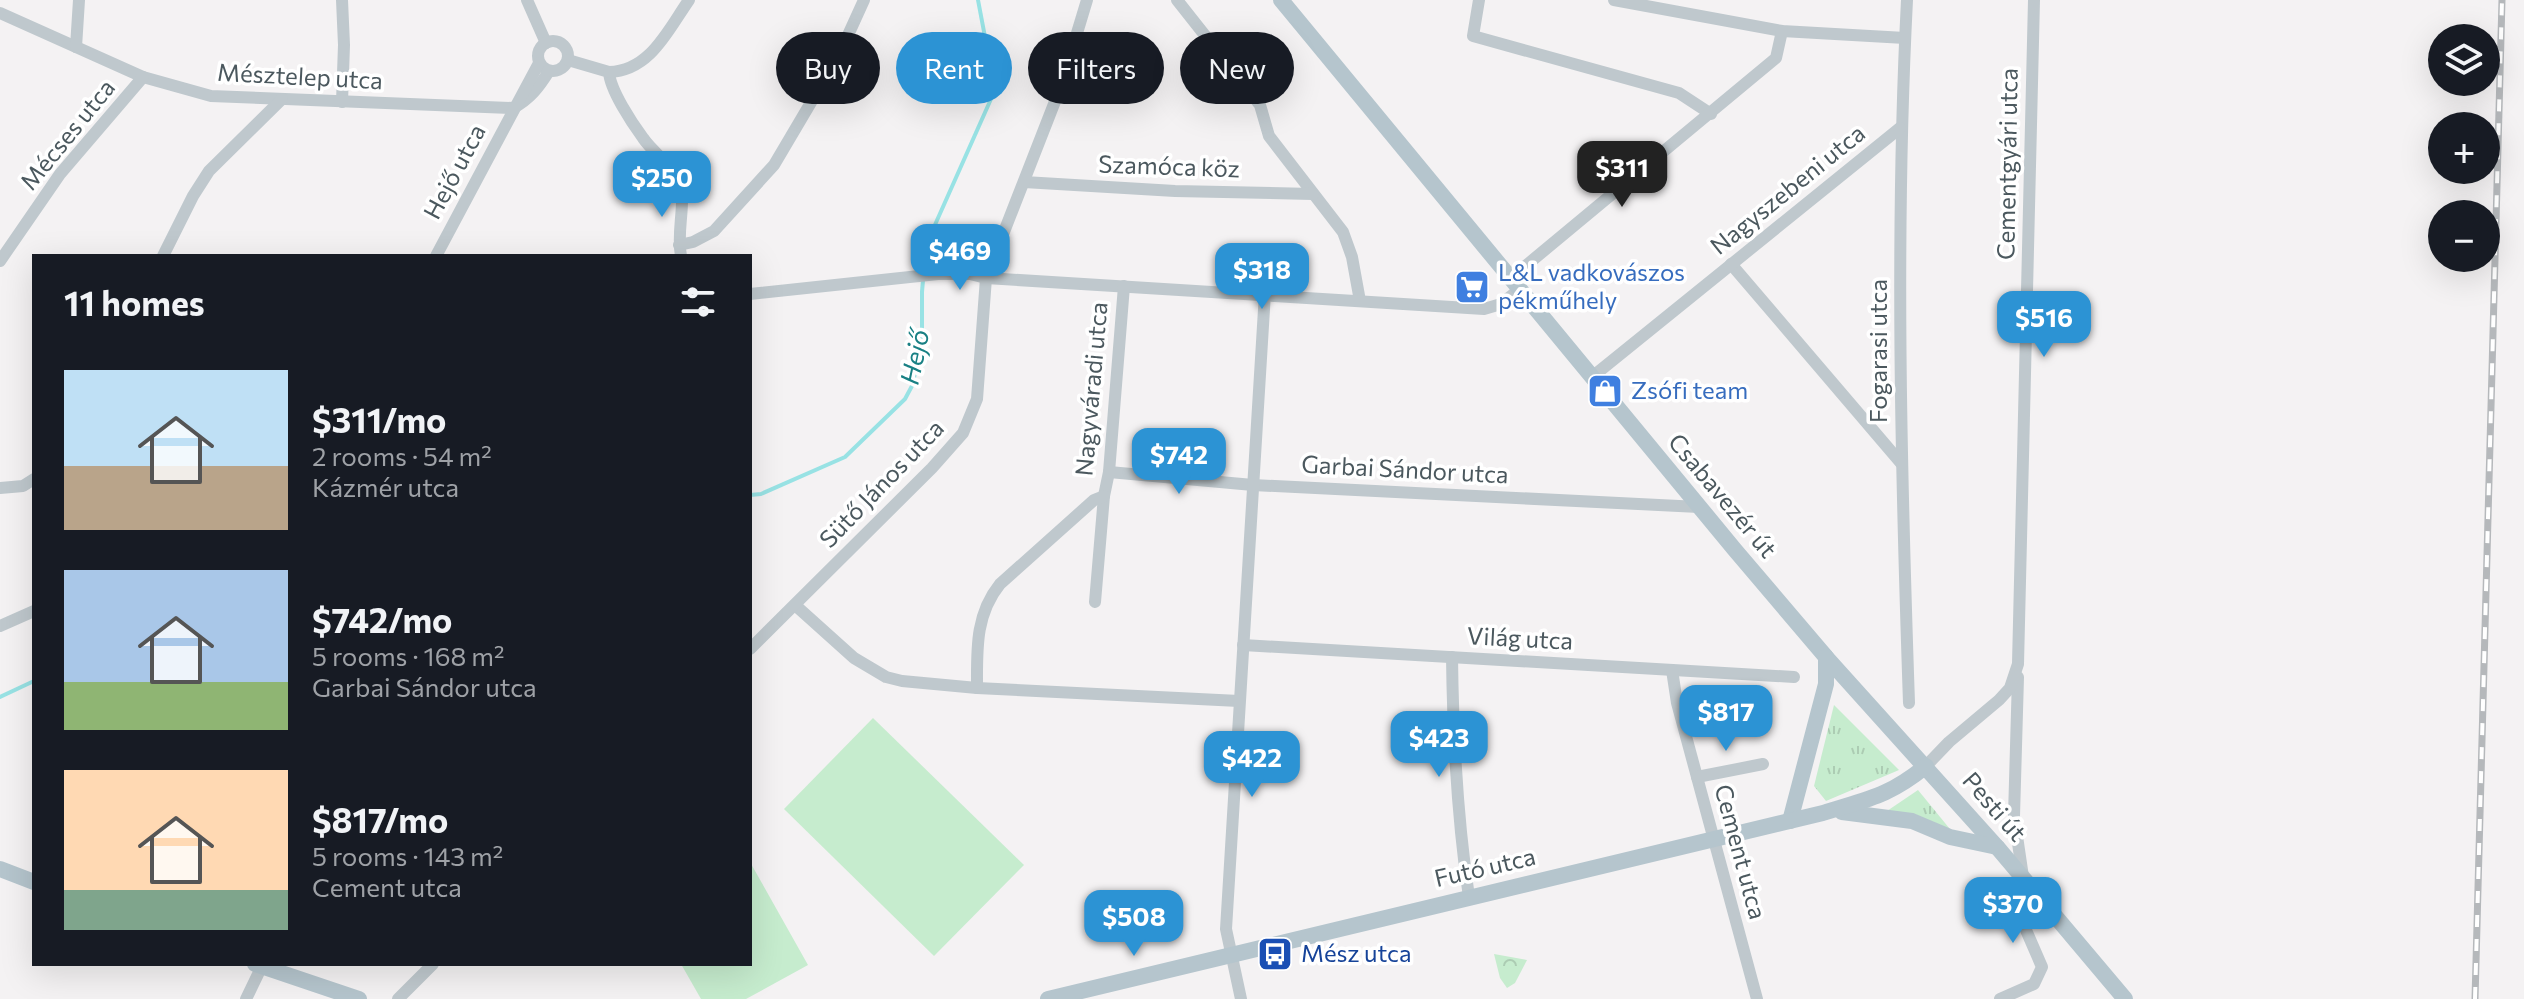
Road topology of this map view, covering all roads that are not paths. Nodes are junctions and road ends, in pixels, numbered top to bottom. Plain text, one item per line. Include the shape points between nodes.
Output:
1 (79, 0) edge
2 (342, 0) edge
3 (527, 0) edge
4 (689, 0) edge
5 (864, 0) edge
6 (1087, 0) edge
7 (1177, 0) edge
8 (1281, 0) edge
9 (1479, 0) edge
10 (1614, 0) edge
11 (1907, 0) edge
12 (2034, 0) edge
13 (0, 13) edge
14 (1782, 31) junction
15 (1905, 38) junction
16 (546, 43) junction
17 (76, 47) junction
18 (568, 60) junction
19 (544, 67) junction
20 (609, 72) junction
21 (143, 77) junction
22 (282, 99) junction
23 (342, 102) junction
24 (513, 108) junction
25 (1711, 114) junction
26 (1900, 128) junction
27 (1024, 182) junction
28 (1313, 194) junction
29 (680, 250) edge
30 (164, 254) edge
31 (437, 254) edge
32 (0, 261) edge
33 (1731, 264) junction
34 (986, 278) junction
35 (1516, 283) junction
36 (1124, 286) junction
37 (1265, 293) junction
38 (752, 294) edge
39 (1360, 301) junction
40 (1592, 377) junction
41 (1901, 463) junction
42 (1109, 472) junction
43 (32, 480) edge
44 (1253, 485) junction
45 (0, 488) edge
46 (1104, 496) junction
47 (1699, 507) junction
48 (1095, 602) dead end
49 (795, 605) junction
50 (32, 612) edge
51 (0, 626) edge
52 (752, 629) edge
53 (760, 639) junction
54 (1243, 645) junction
55 (752, 647) edge
56 (1452, 657) junction
57 (1826, 657) junction
58 (2018, 664) junction
59 (1672, 670) junction
60 (1794, 677) dead end
61 (1855, 687) joint
62 (977, 688) junction
63 (1239, 701) junction
64 (1909, 703) dead end
65 (1763, 764) dead end
66 (1926, 766) junction
67 (1697, 777) junction
68 (1829, 811) junction
69 (1790, 821) junction
70 (1713, 839) junction
71 (1997, 847) junction
72 (0, 869) edge
73 (32, 881) edge
74 (2028, 884) junction
75 (1469, 897) junction
76 (1231, 954) junction
77 (258, 966) edge
78 (261, 966) edge
79 (431, 966) edge
80 (246, 999) edge
81 (359, 999) edge
82 (398, 999) edge
83 (1048, 999) edge
84 (1241, 999) edge
85 (1757, 999) edge
86 (2000, 999) edge
87 (2125, 999) edge

1 - 17 street
2 - 23 street
3 - 16 street
4 - 20 street via 641,63 626,72
5 - 29 street via 839,55 774,165 714,231
6 - 27 street, Sütő János utca
7 - 28 street, Szamóca köz via 1260,105 1269,136
8 - 35 main road, Csabavezér út
9 - 25 street via 1473,36 1679,93
10 - 14 street
11 - 15 street, Fogarasi utca
12 - 58 street, Cementgyári utca
13 - 17 street, Mésztelep utca
14 - 15 street
14 - 25 street via 1776,58
15 - 26 street, Fogarasi utca
16 - 18 street via 563,44
16 - 19 street via 539,50
17 - 21 street, Mésztelep utca
18 - 19 street via 562,69
18 - 20 street
19 - 24 street, Hejő utca
20 - 29 street via 610,84 642,138 680,185
21 - 22 street, Mésztelep utca via 211,96
21 - 32 street, Mécses utca via 60,174
22 - 23 street, Mésztelep utca
22 - 30 street via 209,171
23 - 24 street, Mésztelep utca
24 - 31 street, Hejő utca
25 - 35 street
26 - 33 street, Nagyszebeni utca
26 - 41 street, Fogarasi utca
27 - 28 street, Szamóca köz
27 - 34 street, Sütő János utca
28 - 39 street, Szamóca köz via 1343,232
33 - 40 street, Nagyszebeni utca
33 - 41 street
34 - 36 street
34 - 38 street via 938,274
34 - 49 street, Sütő János utca via 977,399 963,433
35 - 39 street via 1501,304 1484,309
35 - 40 main road, Csabavezér út
36 - 37 street
36 - 42 street, Nagyváradi utca
37 - 39 street
37 - 44 street
40 - 47 main road, Csabavezér út
41 - 64 street, Fogarasi utca
42 - 44 street, Garbai Sándor utca
42 - 46 street, Nagyváradi utca
43 - 45 street
44 - 47 street, Garbai Sándor utca
44 - 54 street
46 - 48 street, Nagyváradi utca
46 - 62 street, Nagyváradi utca via 989,596 978,635
47 - 57 main road, Csabavezér út
49 - 53 street, Sütő János utca
49 - 62 street via 854,658 886,677
50 - 51 street
52 - 53 street
53 - 55 street, Sütő János utca
54 - 56 street, Világ utca
54 - 63 street
56 - 59 street, Világ utca
56 - 75 street via 1460,840
57 - 61 main road, Csabavezér út
57 - 69 main road via 1826,684
58 - 66 street, Cementgyári utca via 2010,688
58 - 74 street, Cementgyári utca via 2014,816
59 - 60 street, Világ utca
59 - 67 street, Cement utca
61 - 66 main road, Pesti út
62 - 63 street
63 - 76 street via 1226,929
65 - 67 street
66 - 68 main road, Futó utca via 1877,798
66 - 71 main road, Pesti út
67 - 70 street, Cement utca
68 - 69 main road, Futó utca
68 - 71 main road via 1912,821 1950,837
69 - 70 main road, Futó utca
70 - 75 main road, Futó utca
70 - 85 street, Cement utca
71 - 74 main road, Pesti út
72 - 73 main road
74 - 86 street, Cementgyári utca via 2026,930 2042,967 2034,984
74 - 87 main road, Pesti út
75 - 76 main road, Futó utca
76 - 83 main road, Futó utca
76 - 84 street
77 - 80 street
78 - 81 main road
79 - 82 street

